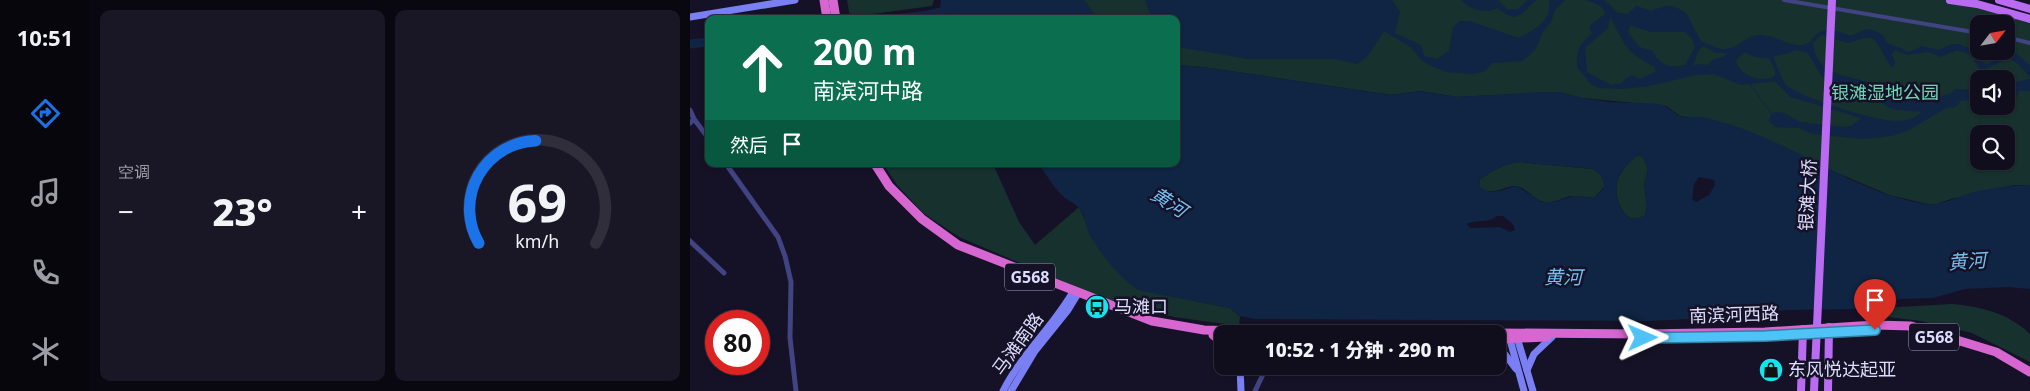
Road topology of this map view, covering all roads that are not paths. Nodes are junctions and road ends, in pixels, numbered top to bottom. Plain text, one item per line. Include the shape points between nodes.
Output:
1 (795, 0) edge
2 (824, 0) edge
3 (833, 0) edge
4 (1784, 0) edge
5 (1832, 0) edge
6 (1837, 0) edge
7 (1950, 0) edge
8 (1999, 0) edge
9 (1803, 2) edge
10 (2030, 9) edge
11 (2015, 14) joint
12 (831, 15) edge
13 (832, 15) edge
14 (690, 17) edge
15 (2030, 19) edge
16 (1970, 31) edge
17 (2015, 39) edge
18 (2030, 44) edge
19 (690, 110) edge
20 (692, 121) edge
21 (705, 135) edge
22 (728, 167) edge
23 (872, 167) edge
24 (877, 167) edge
25 (690, 241) edge
26 (724, 273) dead end
27 (1076, 293) junction
28 (1829, 329) junction
29 (1214, 331) edge
30 (1803, 331) junction
31 (1213, 335) edge
32 (1506, 335) edge
33 (1512, 335) junction
34 (1506, 337) edge
35 (1552, 337) junction
36 (1506, 354) edge
37 (1523, 372) junction
38 (2030, 372) edge
39 (1240, 375) edge
40 (1263, 375) edge
41 (2030, 378) edge
42 (796, 391) edge
43 (1003, 391) edge
44 (1011, 391) edge
45 (1241, 391) edge
46 (1255, 391) edge
47 (1524, 391) edge
48 (1533, 391) edge
49 (1801, 391) edge
50 (1814, 391) edge
51 (1819, 391) edge
52 (1828, 391) edge

1 - 14 main road
2 - 12 highway
3 - 13 highway
4 - 9 street
5 - 50 main road, 银滩大桥, bridge
6 - 51 main road, 银滩大桥
7 - 11 main road
8 - 10 main road
9 - 16 street
11 - 15 main road
17 - 18 street
19 - 20 street
20 - 21 street
22 - 42 street via 778,237 785,256 791,282 790,338
23 - 27 highway, 南滨河西路 / G568 via 900,205 918,224 937,237 957,249
24 - 27 highway, 南滨河西路 / G568 via 909,207 958,245
25 - 26 street
27 - 29 highway, 南滨河西路 / G568 via 1152,321
27 - 31 highway, 南滨河西路 / G568 via 1108,310 1151,326
27 - 43 main road, 马滩南路 via 1029,348
27 - 44 main road, 马滩南路
28 - 30 highway, G568
28 - 38 highway, G568 via 1911,326 1996,352
28 - 41 highway, G568 via 1908,332 1943,339 1999,359
28 - 52 main road
30 - 33 highway, 南滨河西路 / G568
30 - 35 highway, 南滨河西路 / G568 via 1765,336
30 - 49 main road
32 - 33 highway, 南滨河西路 / G568
33 - 34 highway, 南滨河西路 / G568
33 - 35 highway, 南滨河西路 / G568
33 - 37 main road
35 - 37 main road via 1534,354
36 - 37 main road
37 - 47 main road
37 - 48 main road
39 - 45 main road
40 - 46 street

